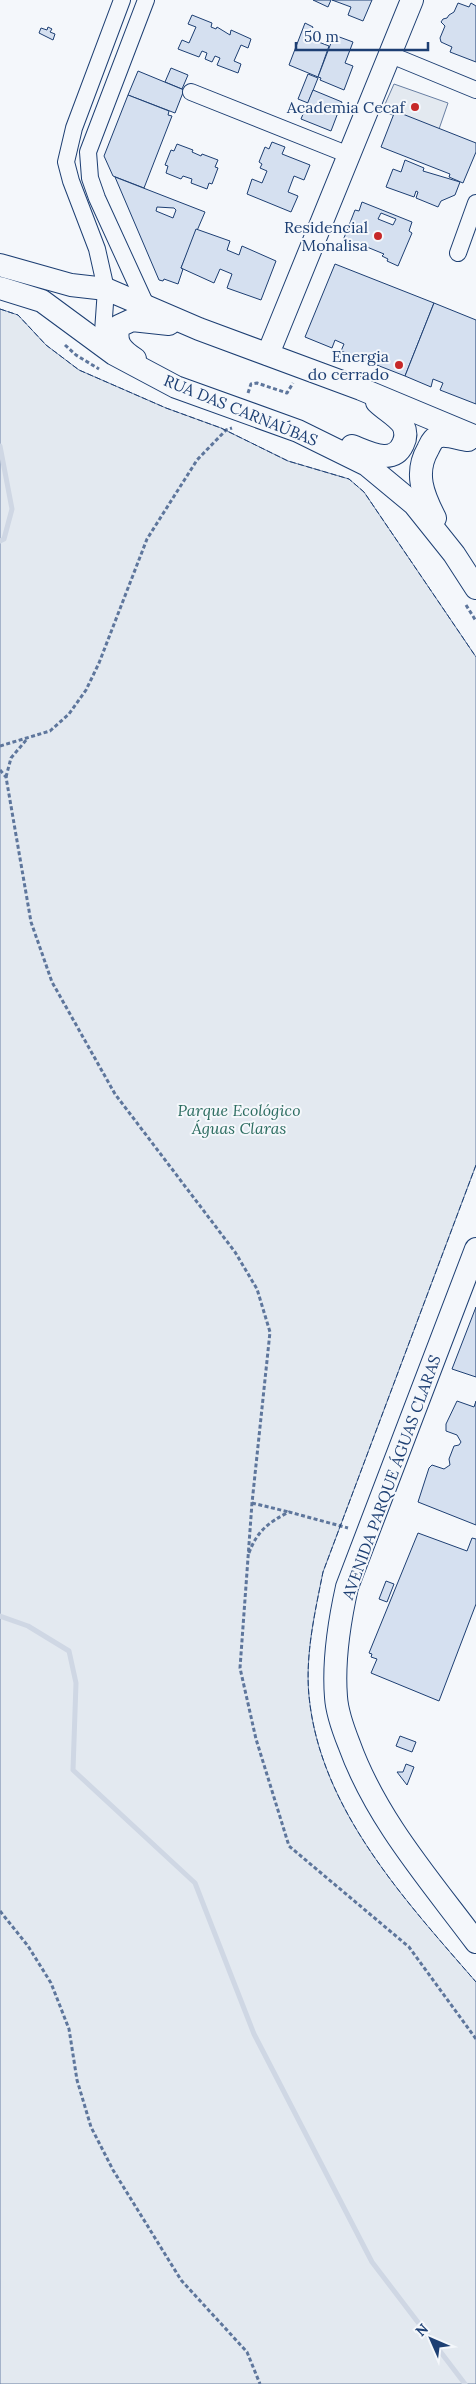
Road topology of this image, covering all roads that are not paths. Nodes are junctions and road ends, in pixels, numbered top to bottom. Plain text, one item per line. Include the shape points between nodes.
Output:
1 (122, 0) edge
2 (146, 0) edge
3 (412, 0) edge
4 (390, 55) junction
5 (476, 90) edge
6 (191, 92) dead end
7 (349, 156) junction
8 (476, 203) edge
9 (458, 254) dead end
10 (0, 265) edge
11 (0, 288) edge
12 (106, 288) junction
13 (146, 306) junction
14 (199, 329) junction
15 (102, 346) junction
16 (268, 354) junction
17 (176, 387) junction
18 (361, 389) junction
19 (298, 431) junction
20 (476, 437) edge
21 (476, 442) edge
22 (454, 554) junction
23 (471, 596) edge
24 (476, 1249) edge
25 (476, 1942) edge

1 - 12 street via 74,128 66,162 98,249
2 - 13 street via 88,152 90,178 97,198
3 - 4 street
4 - 5 street
4 - 7 street
6 - 7 street
7 - 16 street
8 - 9 street
10 - 12 street via 71,285
11 - 15 street, RUA DAS CARNAÚBAS via 42,301
12 - 13 street
12 - 15 street
13 - 14 street
14 - 16 street
14 - 17 street via 142,320 118,326 118,344 126,353
15 - 17 street, RUA DAS CARNAÚBAS
16 - 18 street
17 - 19 street, RUA DAS CARNAÚBAS via 233,420
18 - 19 street via 403,426 404,442 393,455 375,455 327,437
18 - 20 street
19 - 22 street, RUA DAS CARNAÚBAS via 367,464 391,482 414,504
21 - 22 street via 441,436 434,439 422,458 419,475 427,504
22 - 23 street, RUA DAS CARNAÚBAS
24 - 25 street, AVENIDA PARQUE ÁGUAS CLARAS via 347,1587 335,1671 341,1724 359,1772 388,1824

